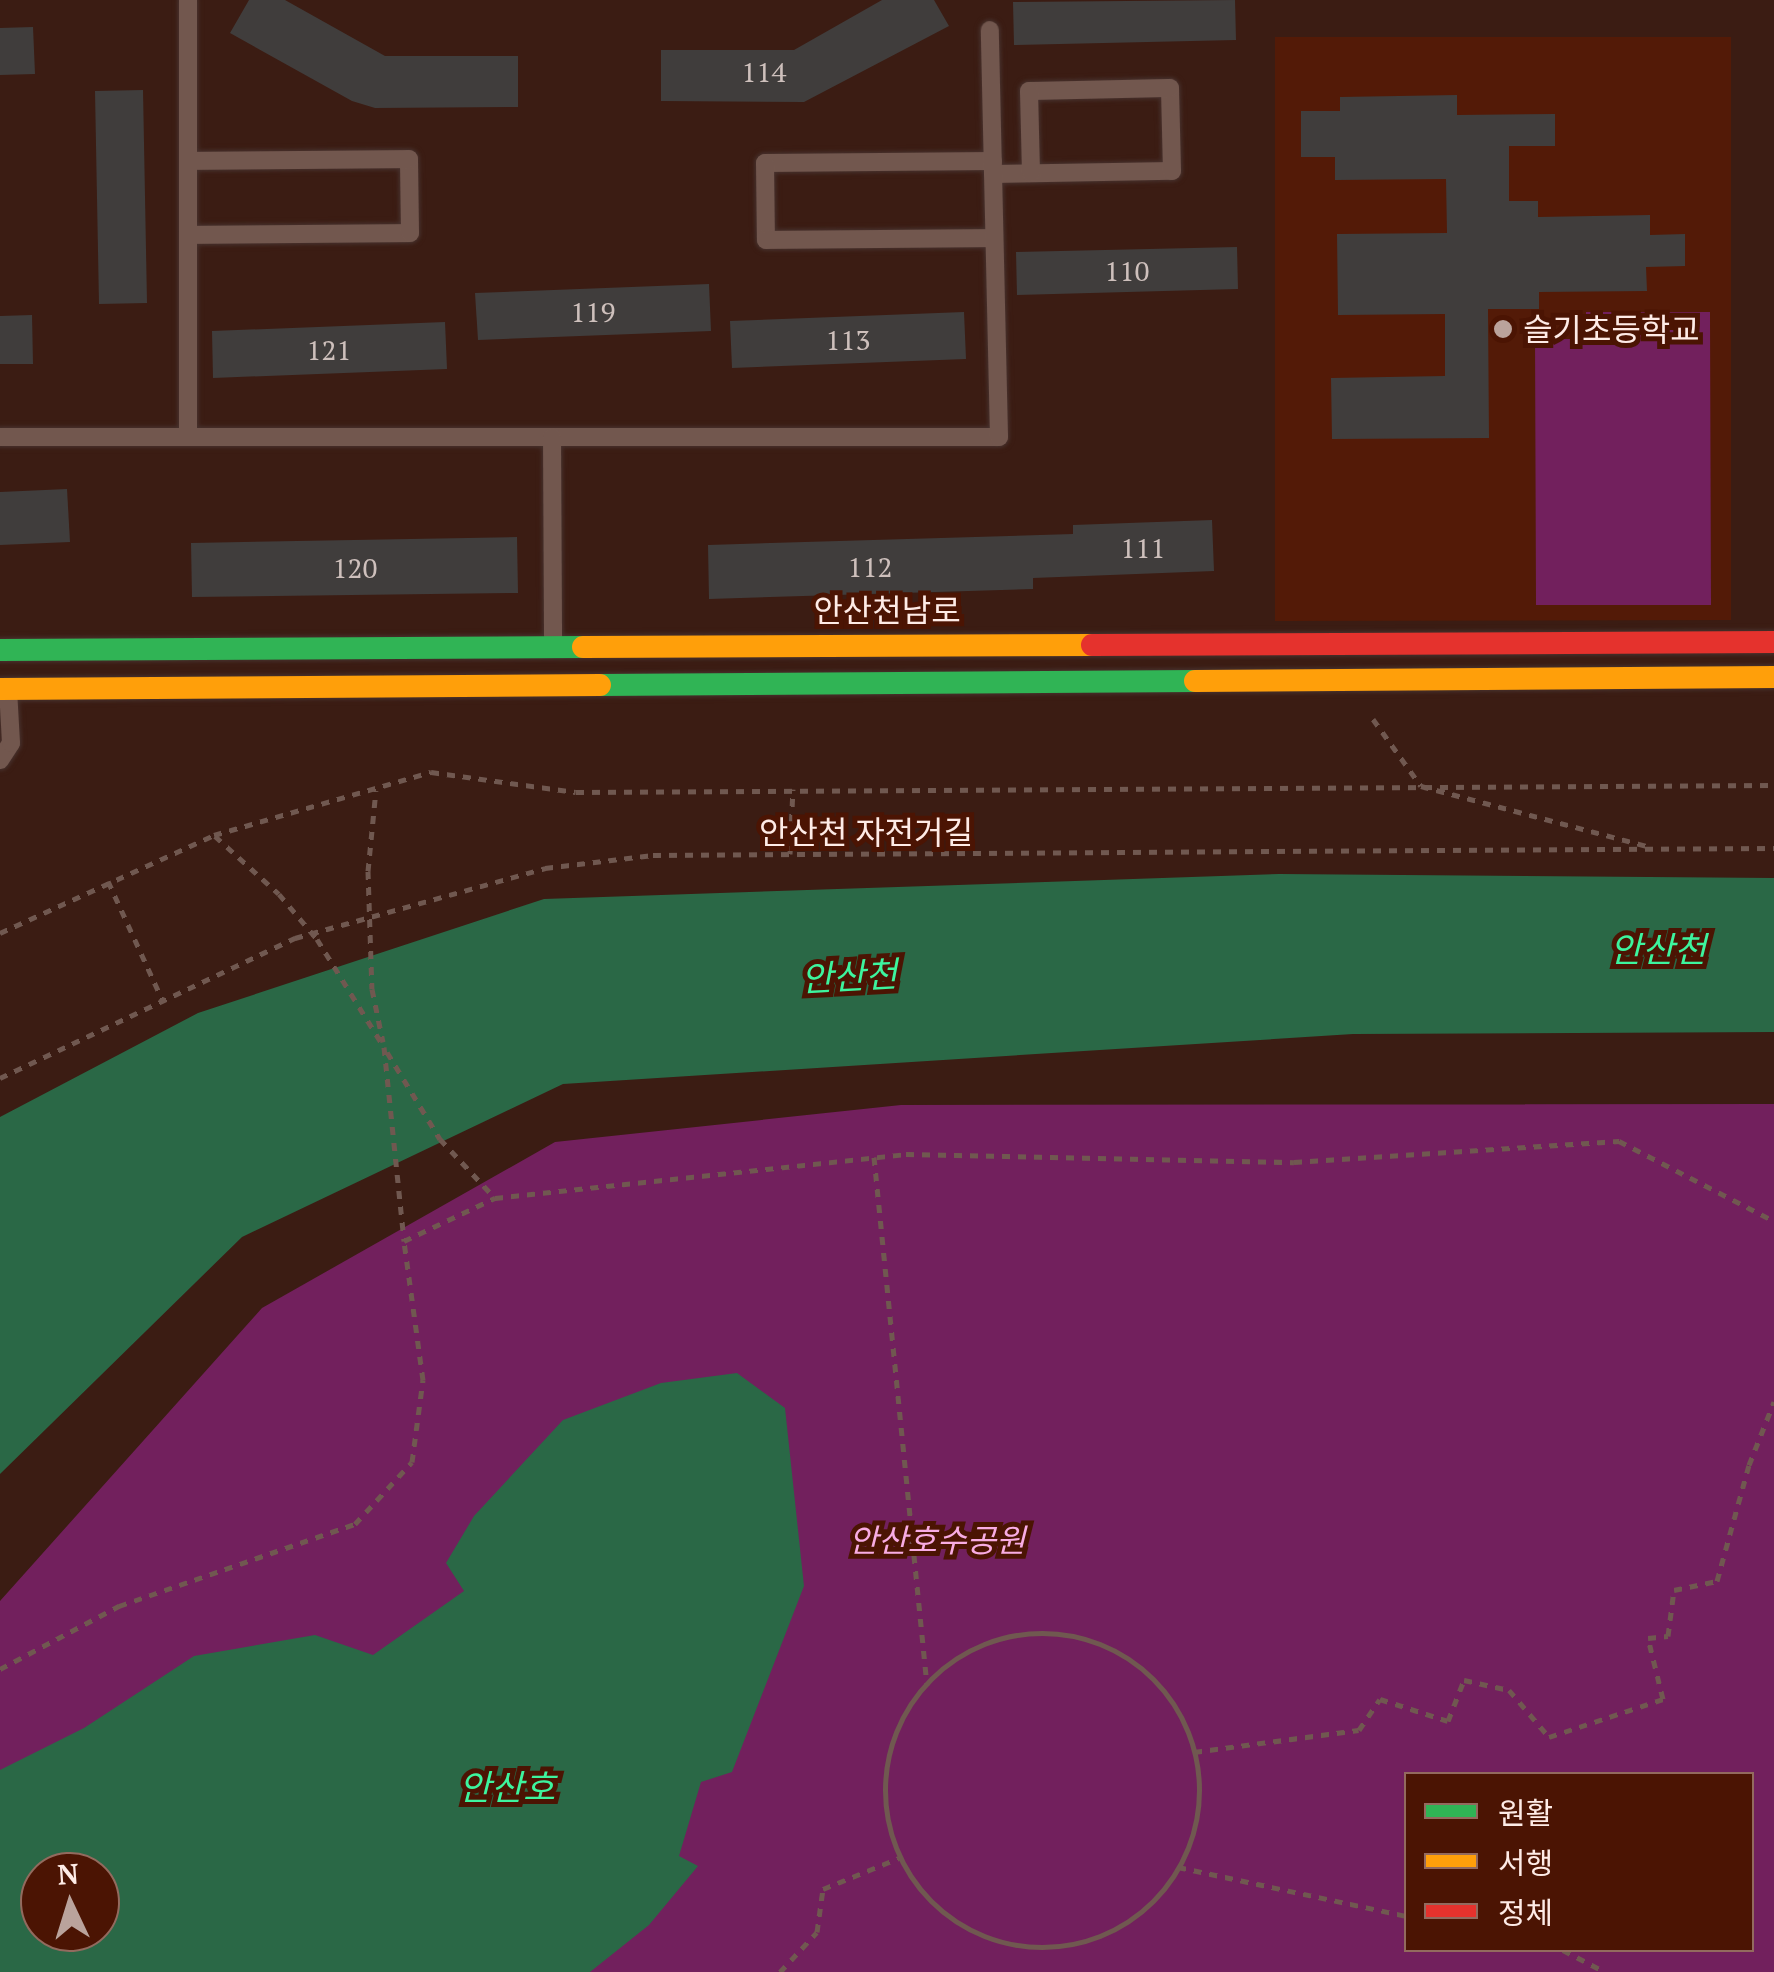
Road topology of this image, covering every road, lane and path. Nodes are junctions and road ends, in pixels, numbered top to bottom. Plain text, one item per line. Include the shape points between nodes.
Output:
1 (188, 0) edge
2 (990, 30) dead end
3 (188, 161) junction
4 (993, 168) junction
5 (1031, 173) junction
6 (188, 235) junction
7 (994, 238) junction
8 (0, 437) edge
9 (188, 437) junction
10 (552, 437) junction
11 (1774, 642) edge
12 (554, 643) junction
13 (0, 650) edge
14 (1774, 678) edge
15 (1344, 680) junction
16 (551, 685) junction
17 (4, 689) edge
18 (0, 760) edge
19 (1774, 785) edge
20 (1421, 786) junction
21 (376, 788) junction
22 (793, 789) junction
23 (214, 835) junction
24 (1774, 848) edge
25 (1659, 850) junction
26 (790, 854) junction
27 (108, 881) junction
28 (0, 933) edge
29 (162, 1000) junction
30 (384, 1047) junction
31 (0, 1078) edge
32 (874, 1157) junction
33 (496, 1198) junction
34 (1774, 1221) edge
35 (404, 1241) junction
36 (1774, 1402) edge
37 (0, 1669) edge
38 (927, 1685) junction
39 (1194, 1752) junction
40 (900, 1857) junction
41 (1178, 1867) junction
42 (1404, 1916) edge
43 (1567, 1952) edge
44 (780, 1972) edge
45 (1604, 1972) edge

1 - 3 lane
2 - 4 lane
3 - 6 lane
3 - 6 lane via 409,158 410,233
4 - 5 lane
4 - 7 lane
4 - 7 lane via 765,163 766,240
5 - 5 lane via 1172,172 1170,88 1030,91
6 - 9 lane
7 - 10 lane via 999,437
8 - 9 lane
9 - 10 lane
10 - 12 lane
11 - 12 street, 안산천남로
12 - 13 street, 안산천남로
12 - 16 lane
14 - 15 street
15 - 16 street
15 - 20 path
16 - 17 street
17 - 18 lane via 12,744
19 - 20 path
20 - 22 path
20 - 25 path
21 - 22 path via 431,772 576,792
21 - 23 path
21 - 30 path, bridge via 368,871 372,989
22 - 26 path
23 - 27 path
23 - 30 path, bridge via 318,940
24 - 25 path, 안산천 자전거길
25 - 26 path, 안산천 자전거길
26 - 29 path, 안산천 자전거길 via 653,855 545,868 295,938
27 - 28 path
27 - 29 path
29 - 31 path, 안산천 자전거길
30 - 33 path, bridge via 440,1139
30 - 35 path, bridge
32 - 33 path
32 - 34 path via 1294,1162 1619,1141
32 - 38 path
33 - 35 path
35 - 37 path via 423,1380 412,1462 355,1524 119,1606
36 - 39 path via 1748,1465 1717,1581 1674,1590 1668,1636 1648,1638 1664,1700 1549,1736 1509,1690 1464,1680 1448,1720 1380,1699 1359,1730
38 - 39 path via 983,1644 1036,1633 1086,1639 1131,1660 1168,1695
38 - 40 path via 904,1713 885,1764 886,1817
39 - 41 path via 1200,1789 1192,1839
40 - 41 path via 937,1909 982,1937 1035,1948 1088,1941 1133,1919
40 - 44 path via 823,1889 818,1932
41 - 42 path
43 - 45 path

